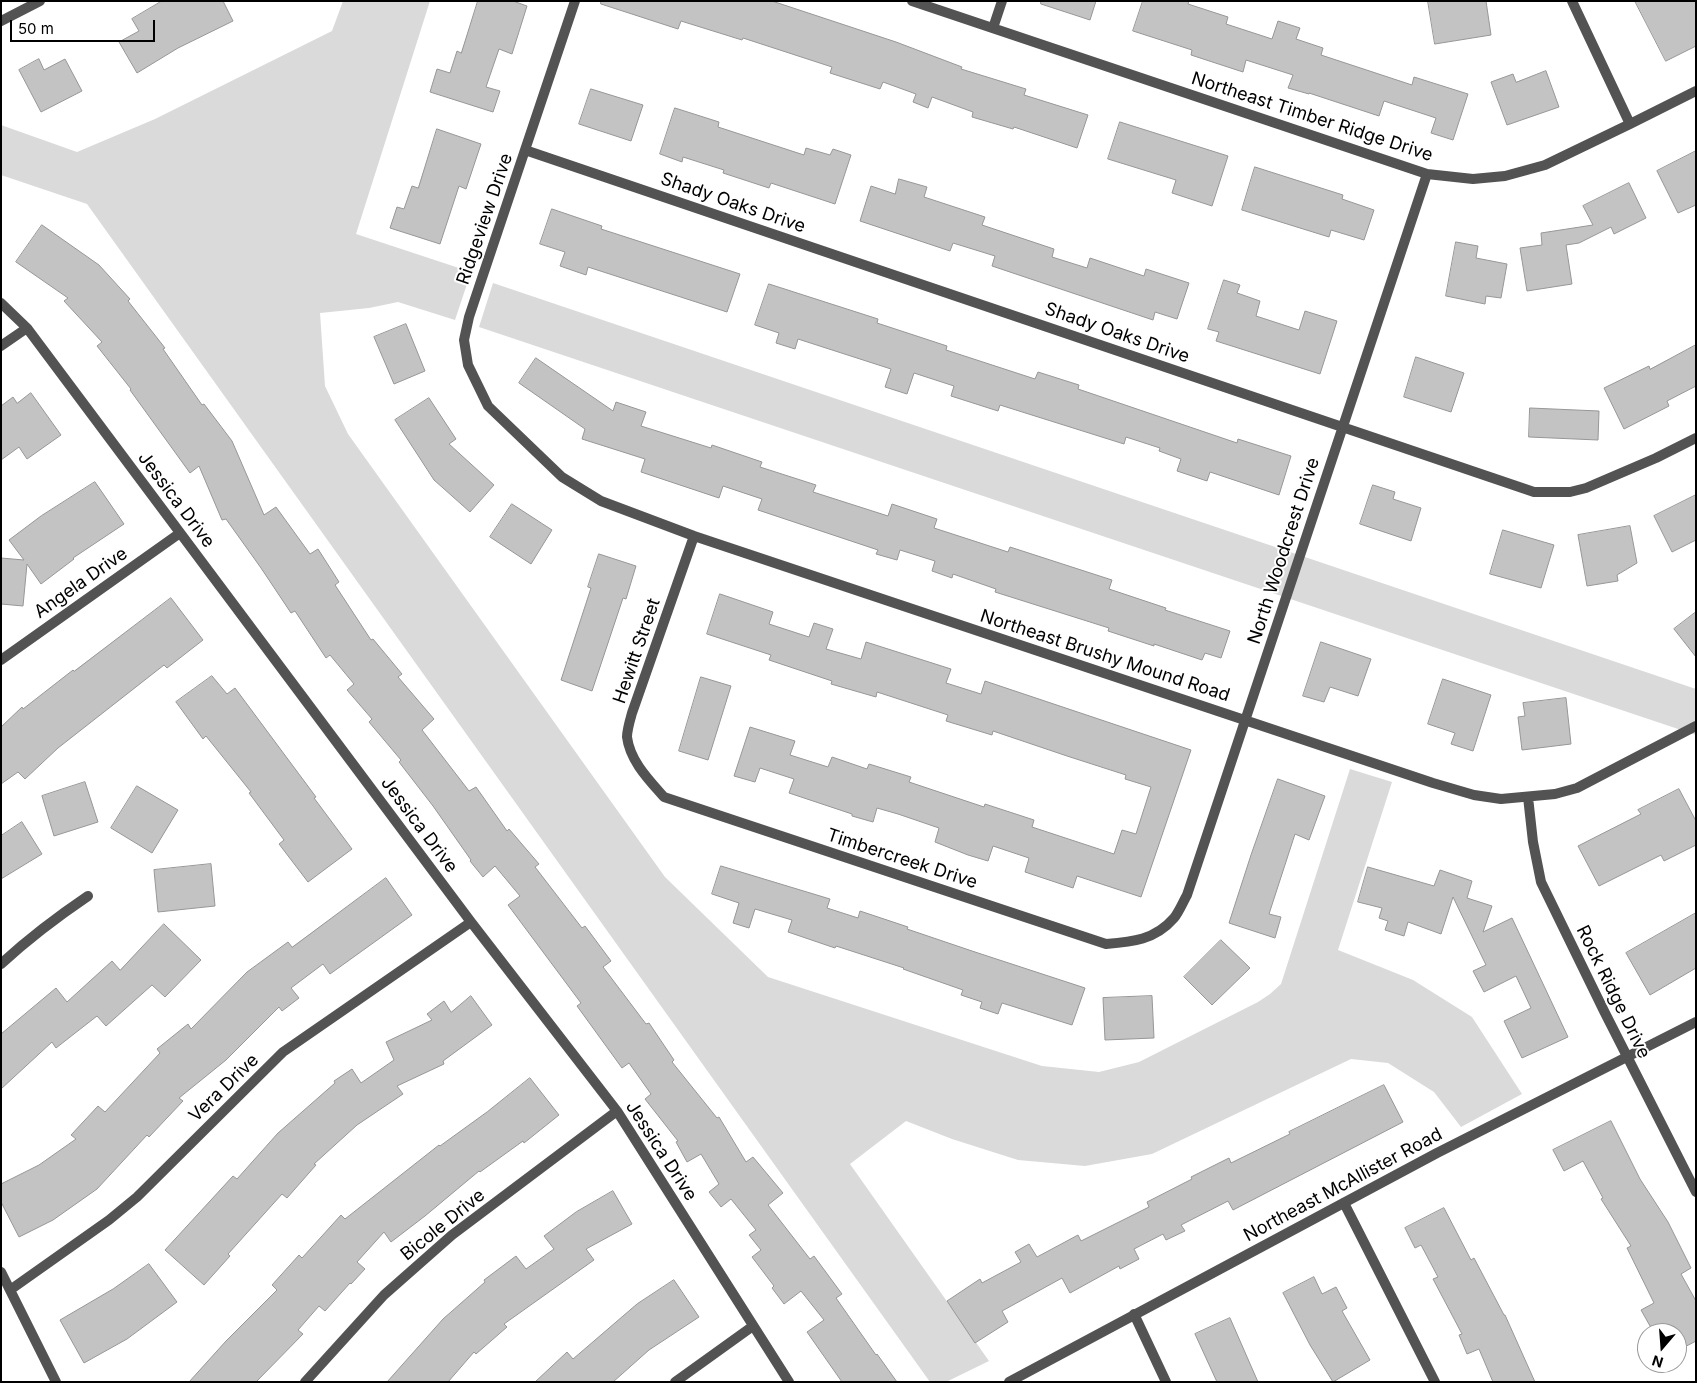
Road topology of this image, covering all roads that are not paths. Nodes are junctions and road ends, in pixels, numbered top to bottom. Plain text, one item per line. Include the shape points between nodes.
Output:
1 (40, 1) edge
2 (575, 1) edge
3 (912, 1) edge
4 (1002, 1) edge
5 (1572, 1) edge
6 (1, 21) edge
7 (993, 28) junction
8 (1696, 91) edge
9 (1630, 124) junction
10 (525, 150) junction
11 (1427, 174) junction
12 (1, 303) edge
13 (27, 328) junction
14 (1, 346) edge
15 (1343, 427) junction
16 (519, 436) joint
17 (1696, 438) edge
18 (180, 532) junction
19 (694, 536) junction
20 (1, 660) edge
21 (1245, 720) junction
22 (1696, 726) edge
23 (644, 775) joint
24 (1528, 797) junction
25 (88, 896) dead end
26 (471, 922) junction
27 (1159, 932) joint
28 (1, 964) edge
29 (1696, 1022) edge
30 (1627, 1058) junction
31 (617, 1111) junction
32 (1696, 1192) edge
33 (1344, 1203) junction
34 (1, 1272) edge
35 (10, 1290) junction
36 (1134, 1314) junction
37 (753, 1326) junction
38 (56, 1382) edge
39 (306, 1382) edge
40 (675, 1382) edge
41 (788, 1382) edge
42 (1009, 1382) edge
43 (1166, 1382) edge
44 (1435, 1382) edge

1 - 6 street
2 - 10 street, Ridgeview Drive
3 - 7 street, Northeast Timber Ridge Drive
4 - 7 street
5 - 9 street
7 - 11 street, Northeast Timber Ridge Drive
8 - 9 street, Northeast Timber Ridge Drive
9 - 11 street, Northeast Timber Ridge Drive via 1545,165 1505,176 1473,179
10 - 15 street, Shady Oaks Drive
10 - 16 street, Ridgeview Drive via 464,340 468,365 488,406
11 - 15 street, North Woodcrest Drive
12 - 13 street, Jessica Drive
13 - 14 street
13 - 18 street, Jessica Drive
15 - 17 street, Shady Oaks Drive via 1534,492 1570,492 1586,488
15 - 21 street, North Woodcrest Drive
16 - 19 street, Northeast Brushy Mound Road via 562,477 602,502
18 - 20 street, Angela Drive
18 - 26 street, Jessica Drive
19 - 21 street, Northeast Brushy Mound Road
19 - 23 street, Hewitt Street via 630,721 627,736 632,754
21 - 24 street, Northeast Brushy Mound Road via 1474,795 1500,799
21 - 27 street, North Woodcrest Drive via 1187,895 1174,918
22 - 24 street, Northeast Brushy Mound Road via 1577,788
23 - 27 street, Timbercreek Drive via 664,797 1106,944 1134,942
24 - 30 street, Rock Ridge Drive via 1541,882
25 - 28 street via 54,919
26 - 31 street, Jessica Drive
26 - 35 street, Vera Drive via 283,1052 137,1197
29 - 30 street, Northeast McAllister Road
30 - 32 street, Rock Ridge Drive
30 - 33 street, Northeast McAllister Road
31 - 37 street, Jessica Drive
31 - 39 street, Bicole Drive via 452,1234 384,1295
33 - 36 street, Northeast McAllister Road
33 - 44 street
34 - 35 street
35 - 38 street
36 - 42 street, Northeast McAllister Road
36 - 43 street
37 - 40 street
37 - 41 street, Jessica Drive

